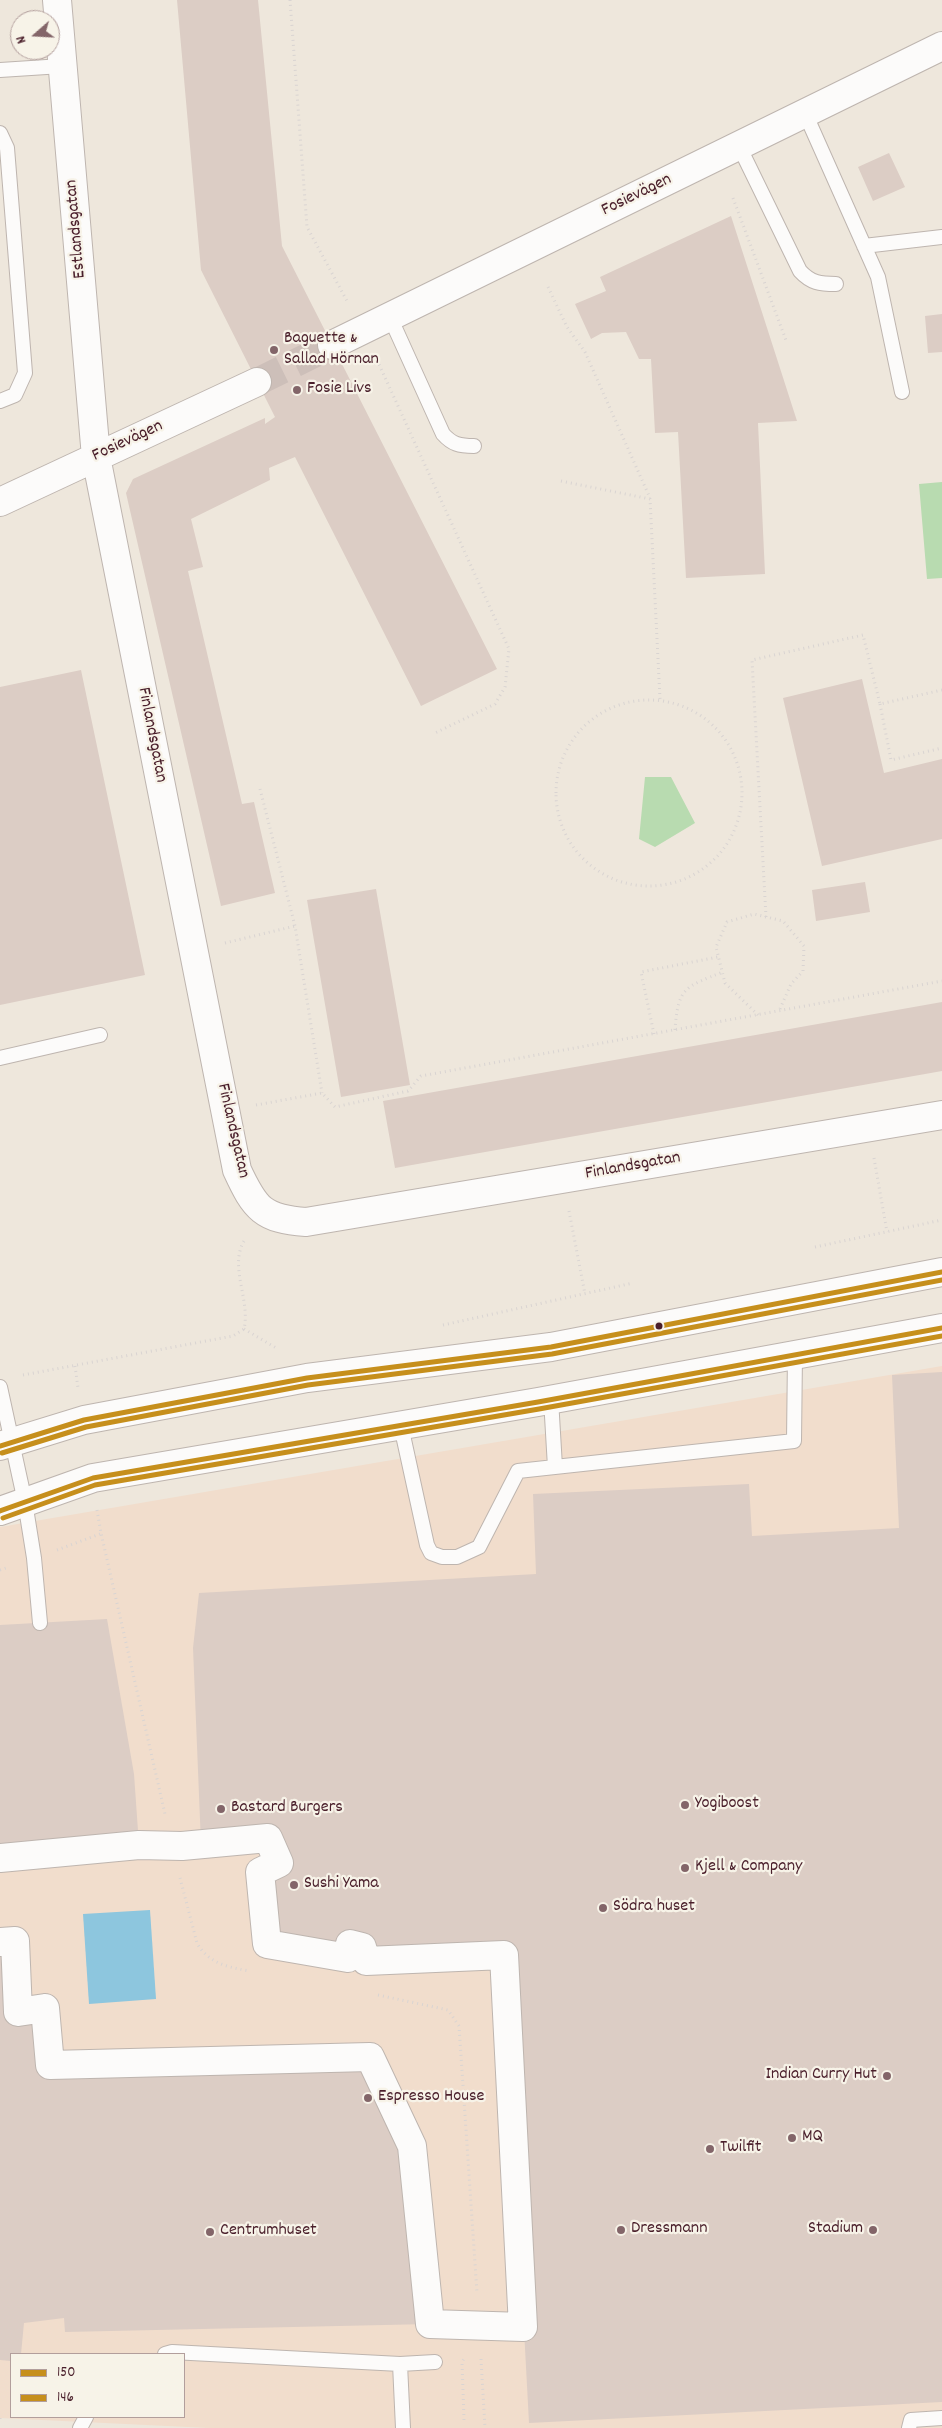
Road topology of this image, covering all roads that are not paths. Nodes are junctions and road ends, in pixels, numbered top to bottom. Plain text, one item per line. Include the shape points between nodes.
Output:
1 (57, 0) edge
2 (942, 46) edge
3 (62, 66) junction
4 (0, 70) edge
5 (805, 113) junction
6 (0, 133) edge
7 (738, 146) junction
8 (942, 237) edge
9 (864, 246) junction
10 (836, 284) dead end
11 (390, 317) junction
12 (332, 345) tunnel mouth
13 (257, 382) tunnel mouth
14 (902, 392) dead end
15 (0, 401) edge
16 (474, 446) dead end
17 (96, 457) junction
18 (0, 502) edge
19 (100, 1035) dead end
20 (0, 1058) edge
21 (942, 1115) edge
22 (942, 1272) edge
23 (942, 1328) edge
24 (795, 1354) junction
25 (0, 1387) edge
26 (551, 1399) junction
27 (401, 1426) junction
28 (6, 1444) edge
29 (555, 1467) junction
30 (25, 1502) junction
31 (0, 1511) edge
32 (40, 1623) dead end
33 (0, 1858) edge
34 (0, 1942) edge
35 (168, 2353) edge
36 (435, 2362) dead end
37 (400, 2364) junction
38 (942, 2418) edge
39 (402, 2428) edge
40 (909, 2428) edge

1 - 3 street, Estlandsgatan
2 - 5 street, Fosievägen
3 - 4 lane
3 - 17 street, Estlandsgatan
5 - 7 street, Fosievägen
5 - 9 lane
6 - 15 lane via 6,148 26,373 15,395
7 - 10 lane via 800,271 809,280
7 - 11 street, Fosievägen
8 - 9 lane
9 - 14 lane via 878,278
11 - 12 street, Fosievägen
11 - 16 lane via 443,434 452,443
13 - 17 street, Fosievägen
17 - 18 street, Fosievägen
17 - 21 street, Finlandsgatan via 237,1170 248,1194 264,1213 306,1222
19 - 20 lane
22 - 28 street via 551,1347 308,1378 84,1420
23 - 24 street
24 - 26 street
24 - 29 lane via 794,1441
25 - 28 lane
26 - 27 street
26 - 29 lane
27 - 29 lane via 427,1545 432,1554 442,1557 457,1557 478,1547 518,1471
27 - 30 street via 93,1478
28 - 30 lane
30 - 31 street
30 - 32 lane
33 - 34 street via 139,1845 182,1846 268,1838 279,1863 260,1872 267,1944 348,1958 350,1944 362,1947 366,1961 504,1955 523,2326 430,2324 412,2146 370,2057 50,2064 45,2008 18,2012 15,1942
35 - 37 lane
36 - 37 lane
37 - 39 lane
38 - 40 lane via 911,2420

